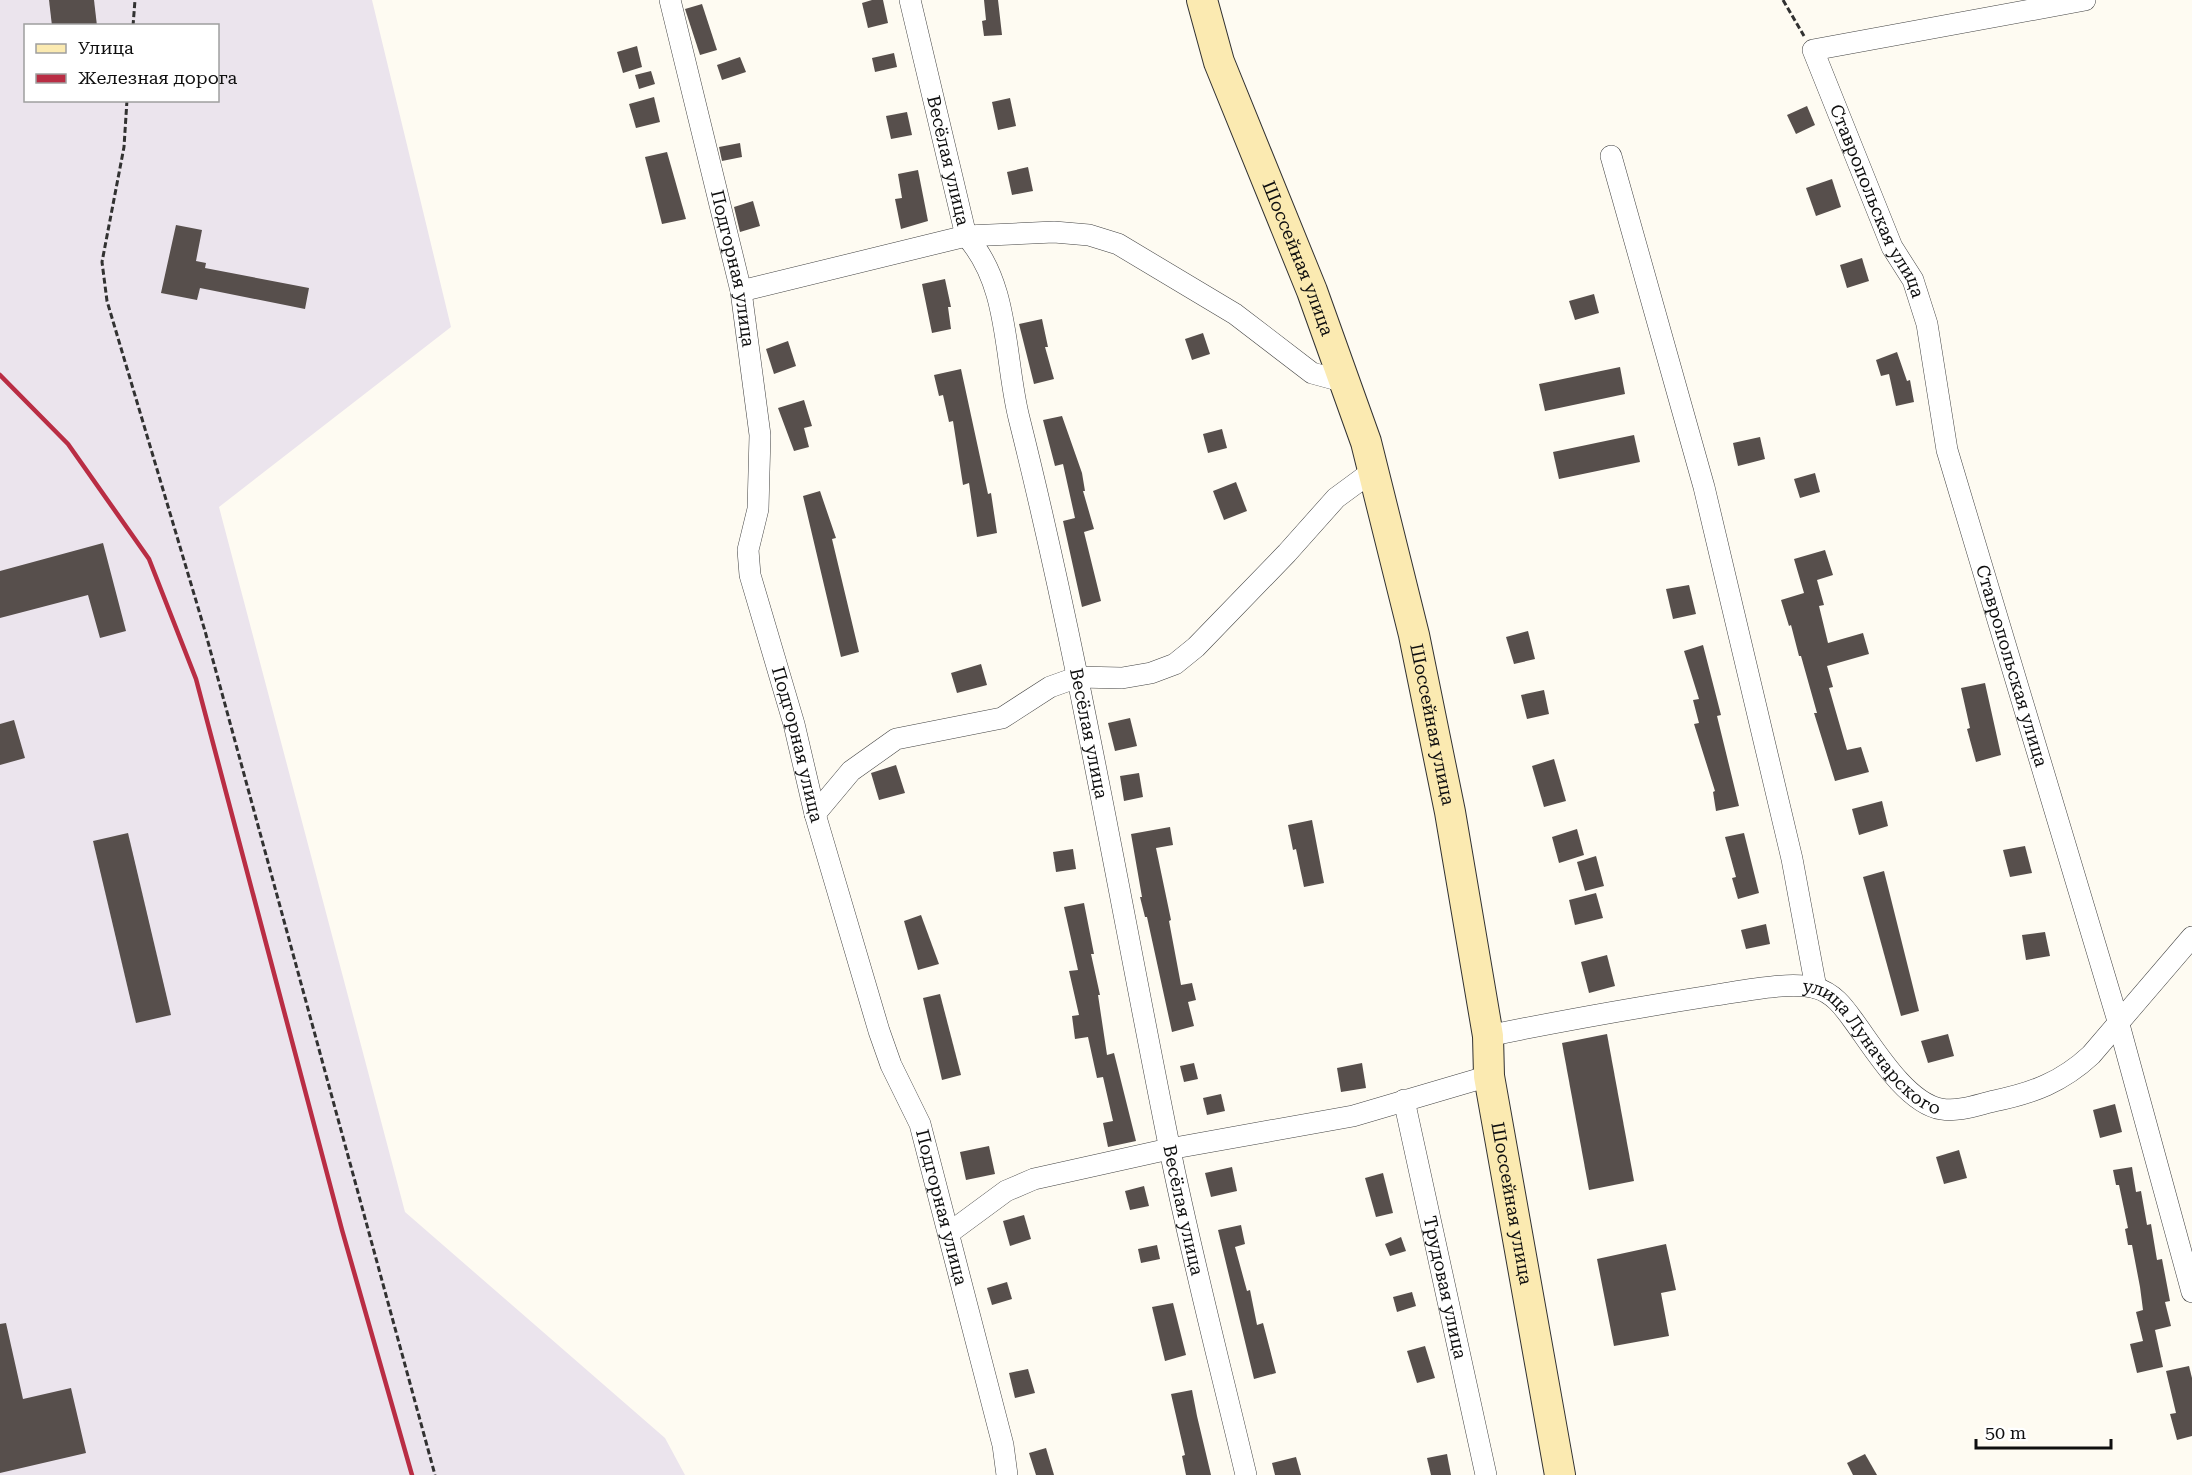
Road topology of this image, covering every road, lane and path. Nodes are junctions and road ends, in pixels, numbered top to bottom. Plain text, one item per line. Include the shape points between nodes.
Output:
1 (135, 0) edge
2 (670, 0) edge
3 (910, 0) edge
4 (1202, 0) edge
5 (1783, 0) edge
6 (2085, 0) edge
7 (133, 24) edge
8 (1814, 50) junction
9 (127, 102) edge
10 (1611, 156) dead end
11 (966, 236) junction
12 (741, 291) junction
13 (1345, 382) junction
14 (1374, 470) junction
15 (1078, 677) junction
16 (815, 814) junction
17 (2192, 937) edge
18 (1816, 988) junction
19 (2118, 1021) junction
20 (1488, 1036) junction
21 (1489, 1076) junction
22 (1404, 1100) junction
23 (1169, 1149) junction
24 (949, 1233) junction
25 (2192, 1292) edge
26 (435, 1475) edge
27 (1007, 1475) edge
28 (1246, 1475) edge
29 (1486, 1475) edge
30 (1560, 1475) edge

1 - 7 path
2 - 12 street, Подгорная улица
3 - 11 street, Весёлая улица
4 - 13 main road, Шоссейная улица via 1219,62
5 - 8 path
6 - 8 street
8 - 19 street, Ставропольская улица via 1892,247 1913,280 1927,324 1947,450
9 - 26 path via 124,147 102,262 107,301 205,631
10 - 18 street via 1704,487 1792,860
11 - 12 street
11 - 13 street via 1054,232 1089,235 1118,244 1235,314 1312,373
11 - 15 street, Весёлая улица via 980,251 995,285 1016,405
12 - 16 street, Подгорная улица via 760,435 758,509 748,550 750,575 795,724
13 - 14 main road, Шоссейная улица
14 - 15 street via 1336,498 1196,647 1175,664 1122,678
14 - 20 main road, Шоссейная улица via 1414,635 1448,801
15 - 16 street via 1050,687 1002,718 896,739 851,771
15 - 23 street, Весёлая улица
16 - 24 street, Подгорная улица via 879,1031 920,1124
17 - 19 street, улица Луначарского
18 - 19 street, улица Луначарского via 1836,998 1909,1091 1941,1109 1961,1109 2055,1083 2074,1072
18 - 20 street, улица Луначарского via 1738,992
19 - 25 street, Ставропольская улица
20 - 21 main road, Шоссейная улица
21 - 22 street
21 - 30 main road, Шоссейная улица
22 - 23 street via 1353,1116
22 - 29 street, Трудовая улица
23 - 24 street via 1034,1179 1006,1191
23 - 28 street, Весёлая улица
24 - 27 street, Подгорная улица via 1003,1445

